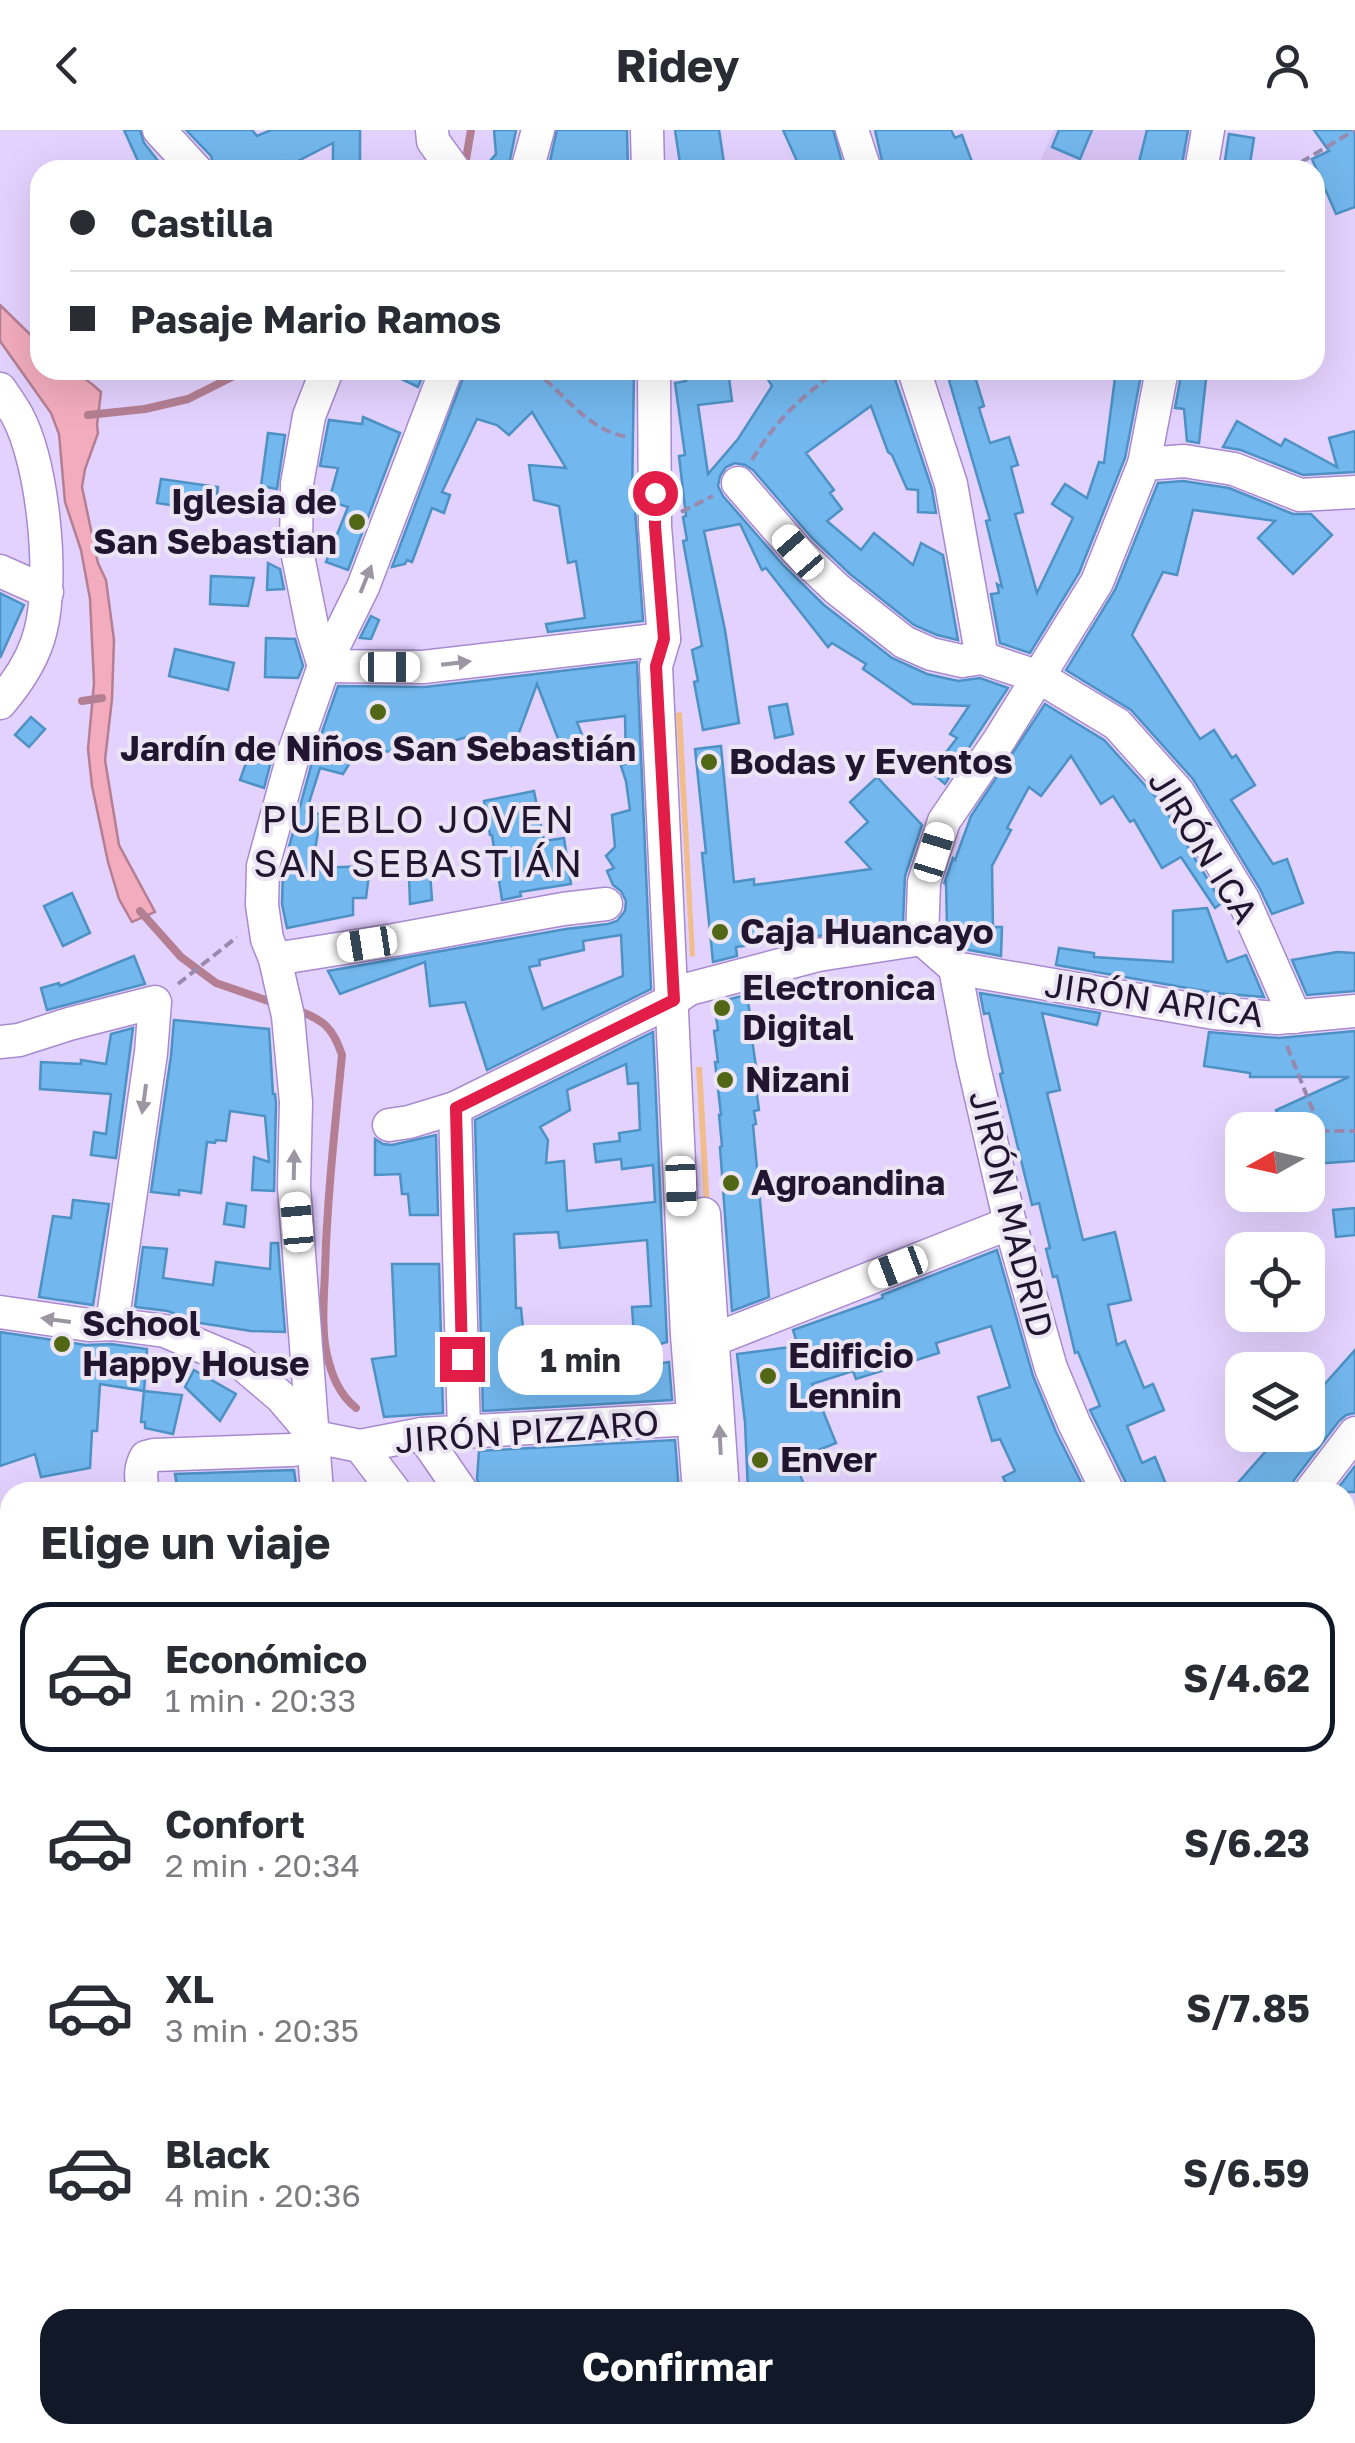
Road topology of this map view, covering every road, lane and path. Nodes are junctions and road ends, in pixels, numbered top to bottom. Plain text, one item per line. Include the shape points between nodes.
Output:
1 (159, 130) edge
2 (538, 130) edge
3 (647, 130) edge
4 (852, 130) edge
5 (1208, 130) edge
6 (1355, 130) edge
7 (187, 160) edge
8 (530, 160) edge
9 (648, 160) edge
10 (862, 160) edge
11 (1203, 160) edge
12 (1305, 160) edge
13 (324, 380) edge
14 (442, 380) edge
15 (546, 380) edge
16 (654, 380) edge
17 (824, 380) edge
18 (917, 380) edge
19 (1160, 380) edge
20 (0, 389) edge
21 (655, 427) junction
22 (1144, 464) junction
23 (738, 483) junction
24 (1355, 492) edge
25 (655, 526) junction
26 (0, 571) edge
27 (47, 592) junction
28 (664, 639) junction
29 (982, 658) junction
30 (324, 666) junction
31 (1038, 677) junction
32 (0, 703) edge
33 (606, 904) dead end
34 (246, 930) dead end
35 (922, 939) junction
36 (275, 958) junction
37 (955, 968) junction
38 (681, 994) junction
39 (163, 996) junction
40 (1355, 1011) edge
41 (1286, 1018) junction
42 (0, 1042) edge
43 (456, 1108) junction
44 (388, 1125) dead end
45 (1355, 1130) edge
46 (1010, 1223) junction
47 (0, 1312) edge
48 (112, 1324) junction
49 (712, 1340) junction
50 (693, 1420) junction
51 (464, 1431) junction
52 (422, 1434) junction
53 (1355, 1434) edge
54 (315, 1442) junction
55 (360, 1446) junction
56 (141, 1482) edge
57 (317, 1482) edge
58 (387, 1482) edge
59 (455, 1482) edge
60 (698, 1482) edge
61 (723, 1482) edge
62 (1103, 1482) edge
63 (1318, 1482) edge

1 - 7 street
2 - 8 street
3 - 9 street
4 - 10 street
5 - 11 street
6 - 12 path
13 - 30 street via 309,416 297,484 296,546
30 -> 14 street via 363,587
15 - 21 path via 577,412 624,438
16 - 21 street
17 - 23 path via 770,430
18 - 29 street via 951,484
19 - 22 street
20 - 27 street via 19,418 37,474
21 - 25 street
22 - 24 street via 1184,461 1234,469 1300,495
22 - 31 street via 1096,582
23 - 25 path
23 - 29 street, JIRÓN ICA via 798,552 904,642 931,654
25 - 28 street
26 - 27 street
27 - 32 street via 41,631 19,680
30 -> 28 street via 424,667
28 - 38 street via 677,664
29 - 31 street, JIRÓN ICA
30 - 36 street via 263,866 262,905
31 - 35 street via 944,820 924,882
31 - 41 street, JIRÓN ICA via 1116,724 1178,792 1243,899
33 - 36 street
34 - 39 path
35 - 37 street
35 - 38 street via 818,955
54 -> 36 street via 294,1187 296,1102
37 - 41 street, JIRÓN ARICA via 1214,1013
37 - 46 street, JIRÓN MADRID
38 - 43 street
38 - 49 street
38 - 50 street
39 - 42 street
39 -> 48 street
40 - 41 street, JIRÓN ARICA
41 - 45 path via 1321,1130
43 - 44 street
43 - 51 street
46 - 49 street
46 - 62 street, JIRÓN MADRID via 1051,1368
48 -> 47 street
48 - 54 street via 165,1331 241,1362
61 -> 49 street
50 - 51 street, JIRÓN PIZZARO
50 - 60 street
51 - 52 street, JIRÓN PIZZARO
52 - 55 street, JIRÓN PIZZARO
52 - 59 street
53 - 63 street
54 - 55 street
54 - 56 street via 291,1450 154,1455 142,1464
54 - 57 street
55 - 58 street

